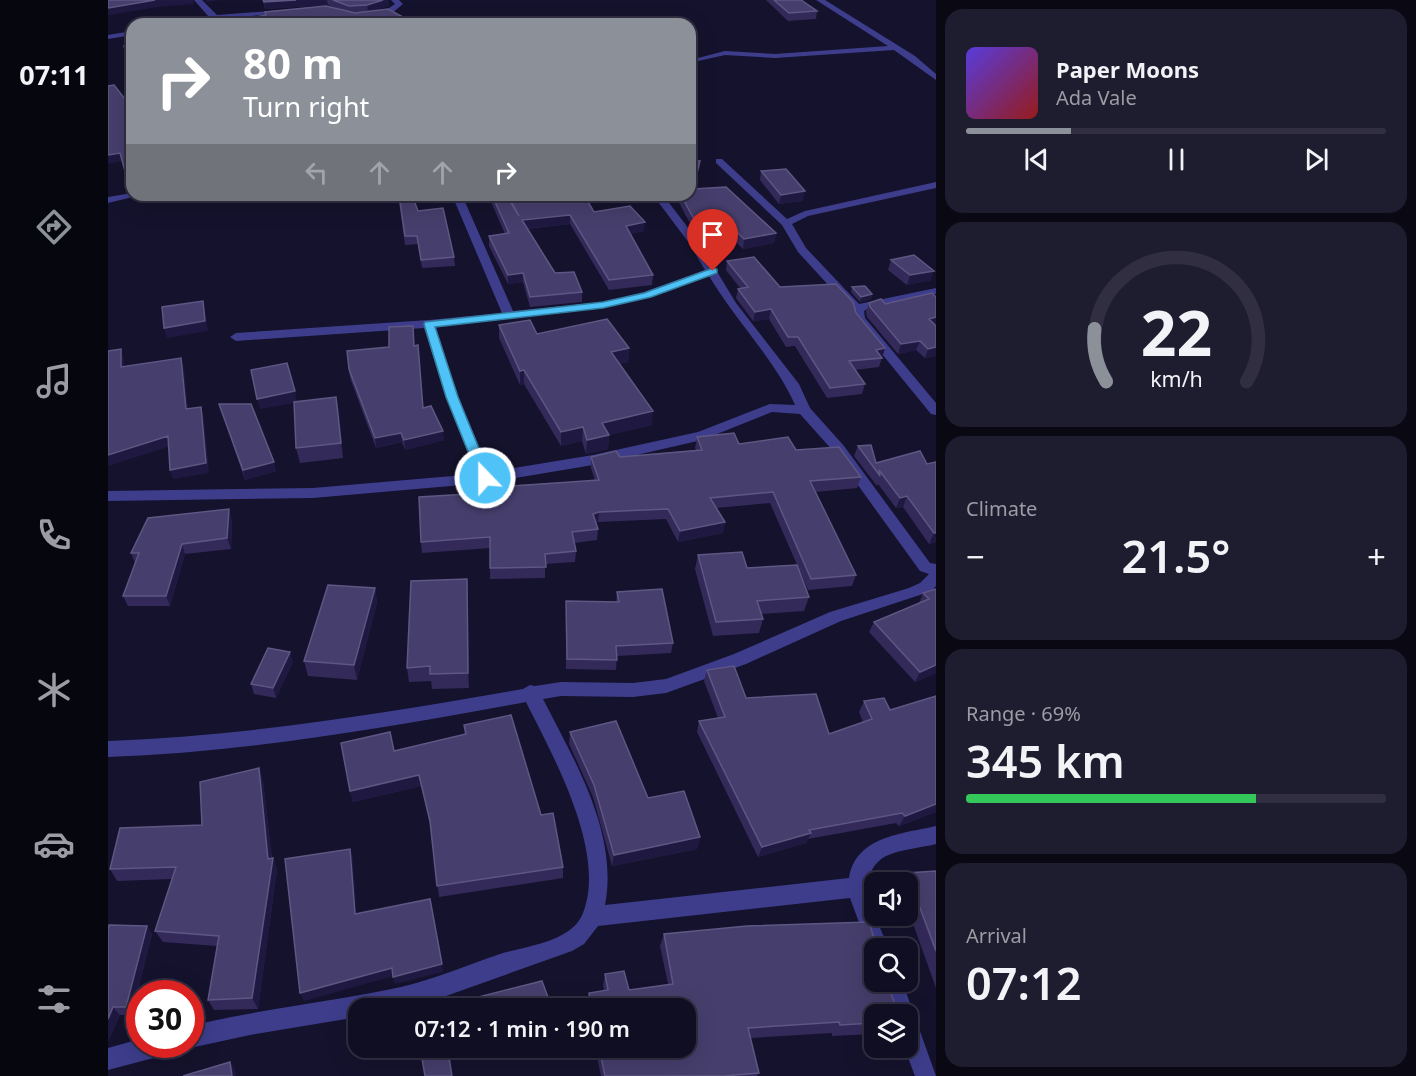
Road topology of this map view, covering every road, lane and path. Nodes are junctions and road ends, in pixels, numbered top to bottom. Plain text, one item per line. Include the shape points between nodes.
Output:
1 (198, 0) edge
2 (395, 0) edge
3 (820, 0) edge
4 (293, 11) edge
5 (217, 17) junction
6 (361, 17) edge
7 (213, 18) edge
8 (126, 34) edge
9 (108, 37) edge
10 (893, 48) junction
11 (698, 59) dead end
12 (936, 78) edge
13 (719, 161) dead end
14 (936, 185) edge
15 (126, 197) edge
16 (108, 200) edge
17 (460, 201) edge
18 (663, 201) edge
19 (786, 223) junction
20 (713, 271) junction
21 (936, 291) edge
22 (858, 310) junction
23 (509, 315) junction
24 (429, 324) junction
25 (236, 337) dead end
26 (804, 410) junction
27 (936, 411) edge
28 (485, 478) junction
29 (108, 496) edge
30 (936, 570) edge
31 (936, 576) edge
32 (530, 692) junction
33 (108, 749) edge
34 (936, 835) edge
35 (857, 887) junction
36 (593, 916) junction
37 (875, 938) edge
38 (204, 1034) edge
39 (126, 1054) edge
40 (918, 1054) edge
41 (108, 1059) edge
42 (926, 1076) edge

1 - 5 street
2 - 6 street via 399,4 395,9
3 - 10 street
4 - 5 street
5 - 7 street
8 - 9 street
10 - 11 street via 775,56 724,53
10 - 12 street
13 - 19 street
14 - 19 street via 805,214
15 - 16 street
17 - 23 street
18 - 20 street
19 - 22 street via 802,250
20 - 23 street via 647,295 603,305
20 - 26 street via 731,304 794,387
21 - 22 street via 865,305
22 - 27 street via 859,319
23 - 24 street
24 - 25 street
24 - 28 street via 452,397
26 - 28 street via 770,408 702,436
26 - 30 street via 839,449 924,567
28 - 29 street via 313,493
31 - 32 street via 926,587 914,592 836,616 740,659 666,686
32 - 33 street via 381,722 307,732
32 - 36 street via 566,764 596,842 597,895
34 - 35 street via 877,851 860,867
35 - 36 street
35 - 37 street
36 - 38 street via 580,935 434,990
39 - 41 street
40 - 42 street

